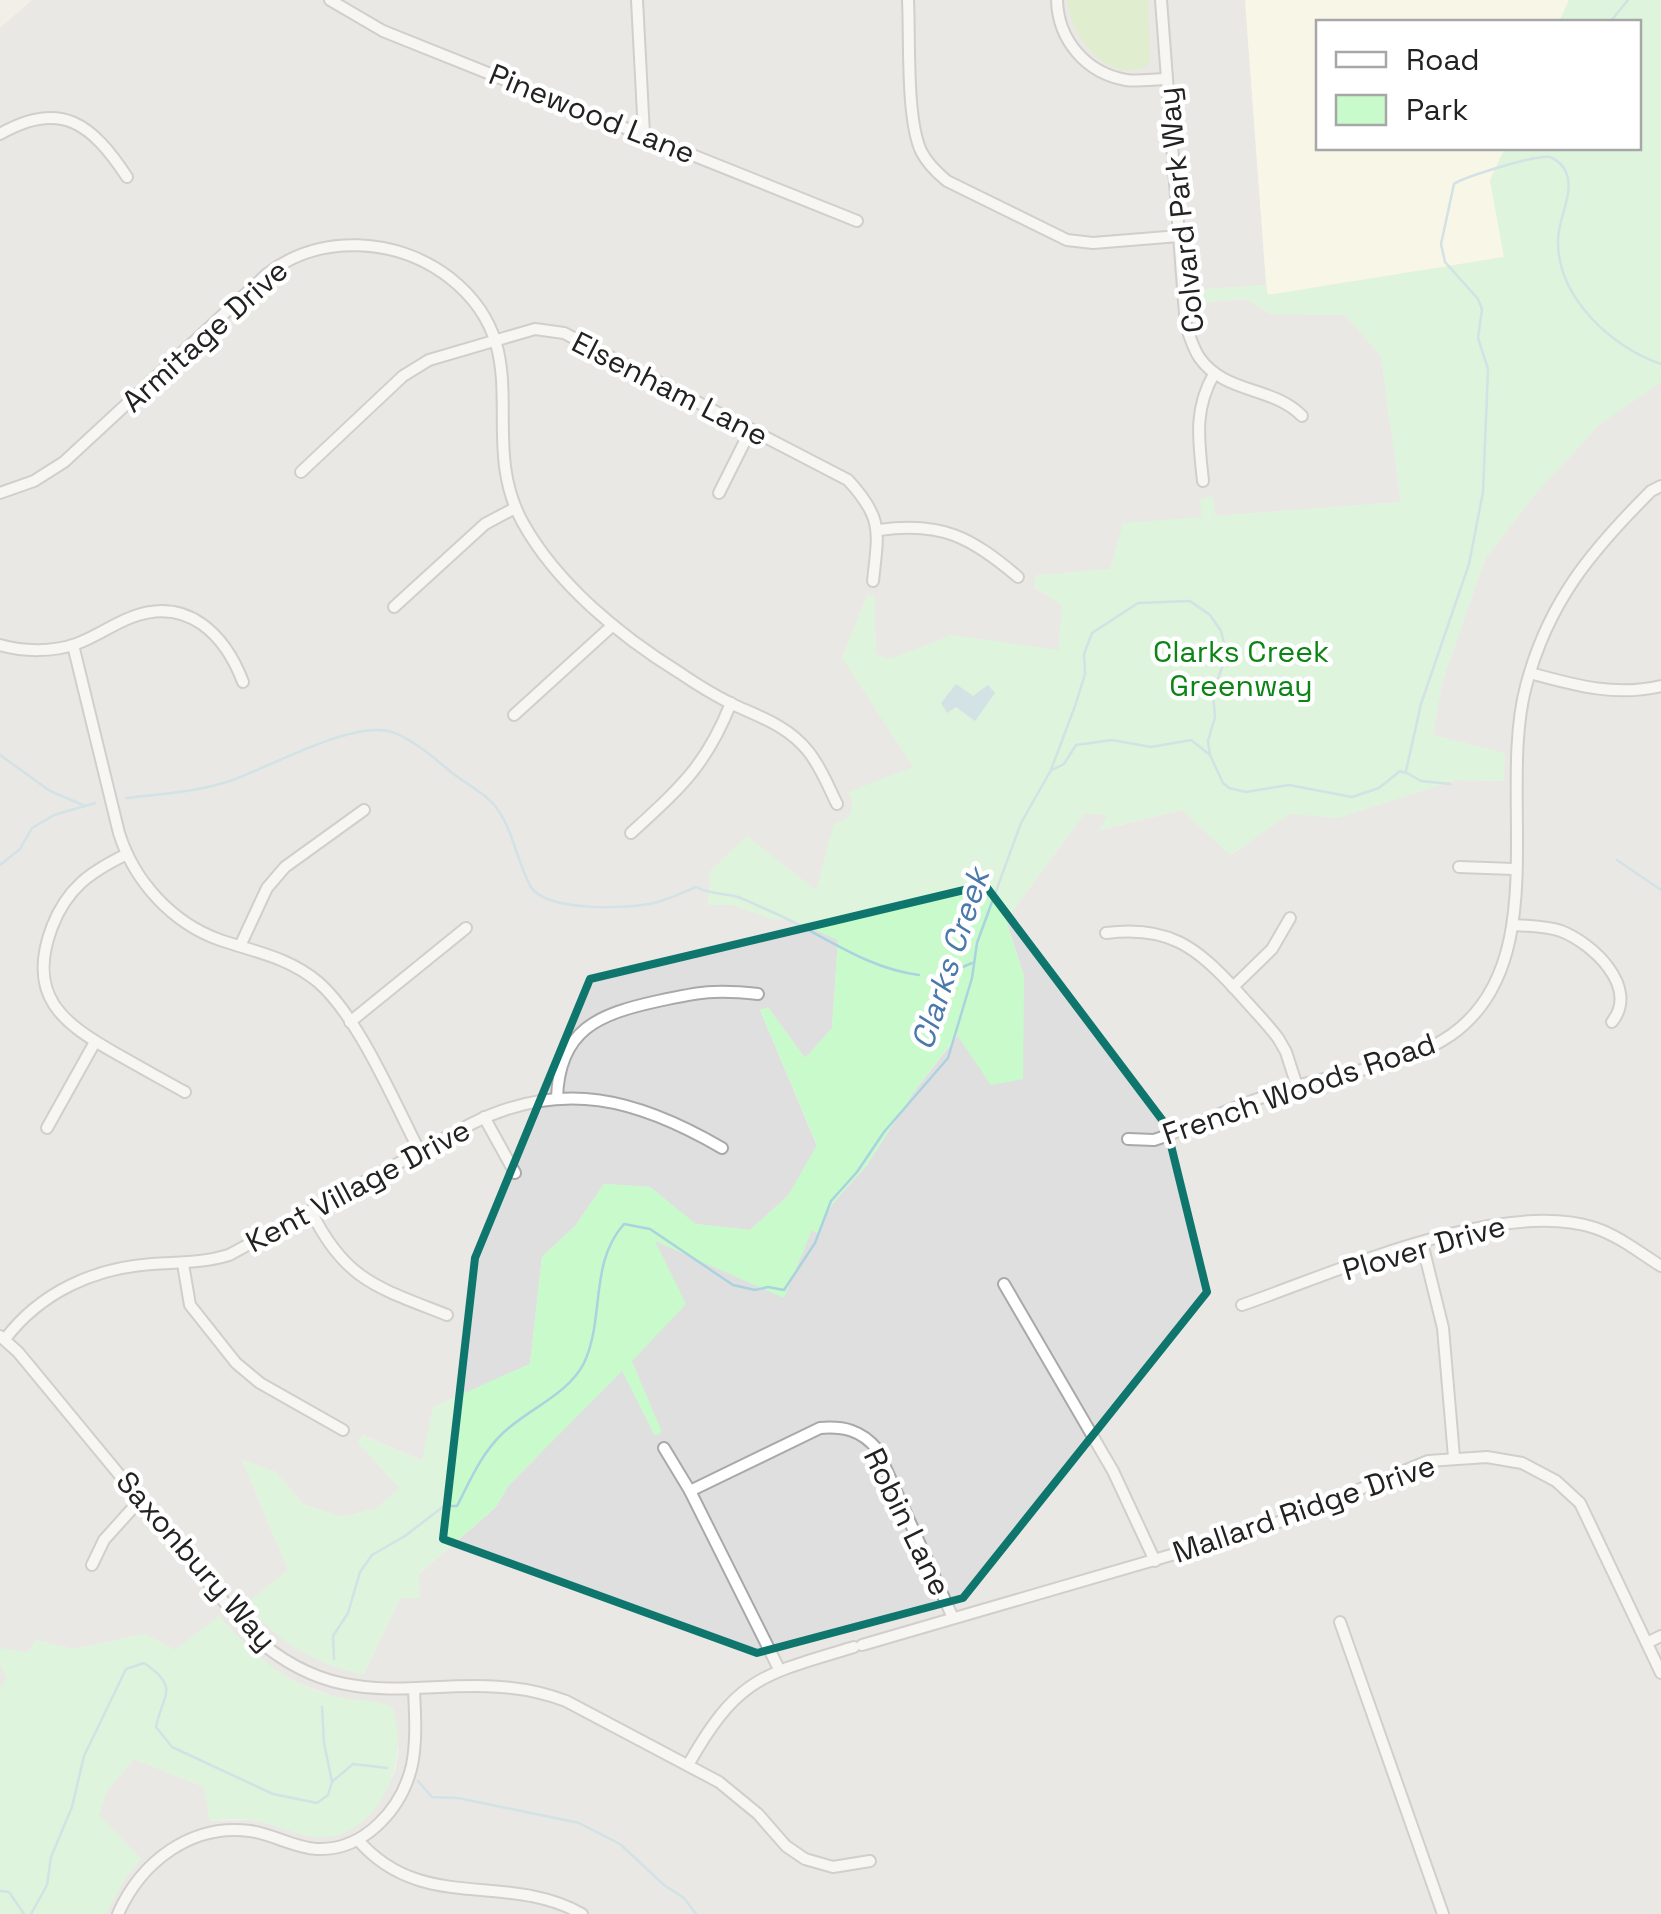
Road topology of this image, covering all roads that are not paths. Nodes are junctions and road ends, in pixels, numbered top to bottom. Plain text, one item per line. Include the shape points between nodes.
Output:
1 (330, 0) edge
2 (637, 0) edge
3 (908, 0) edge
4 (1057, 0) edge
5 (1162, 0) edge
6 (1167, 79) junction
7 (0, 134) edge
8 (644, 134) junction
9 (127, 177) dead end
10 (857, 221) dead end
11 (1179, 236) junction
12 (496, 339) junction
13 (1214, 374) junction
14 (1302, 416) dead end
15 (751, 430) junction
16 (301, 472) dead end
17 (1203, 482) dead end
18 (1661, 486) edge
19 (0, 493) edge
20 (719, 493) dead end
21 (515, 508) junction
22 (879, 530) junction
23 (1018, 576) dead end
24 (874, 580) dead end
25 (394, 607) dead end
26 (614, 625) junction
27 (73, 645) junction
28 (0, 646) edge
29 (1530, 672) junction
30 (243, 682) dead end
31 (1661, 686) edge
32 (731, 703) junction
33 (514, 715) dead end
34 (837, 804) dead end
35 (364, 810) dead end
36 (631, 833) dead end
37 (126, 854) junction
38 (1459, 867) dead end
39 (1514, 869) junction
40 (1290, 918) dead end
41 (1514, 924) junction
42 (466, 928) dead end
43 (1106, 934) dead end
44 (240, 946) junction
45 (1233, 987) junction
46 (758, 994) dead end
47 (350, 1022) junction
48 (1612, 1022) dead end
49 (96, 1042) junction
50 (1297, 1086) junction
51 (185, 1092) dead end
52 (556, 1098) junction
53 (484, 1117) junction
54 (47, 1128) dead end
55 (1128, 1140) dead end
56 (722, 1148) dead end
57 (420, 1152) junction
58 (516, 1173) dead end
59 (311, 1212) junction
60 (1422, 1243) junction
61 (183, 1264) junction
62 (1661, 1266) edge
63 (1004, 1284) dead end
64 (1242, 1305) dead end
65 (447, 1315) dead end
66 (2, 1338) edge
67 (343, 1430) dead end
68 (664, 1448) dead end
69 (1454, 1457) junction
70 (690, 1491) junction
71 (140, 1500) junction
72 (1155, 1561) junction
73 (92, 1565) dead end
74 (954, 1618) junction
75 (1340, 1622) dead end
76 (1661, 1636) edge
77 (1647, 1643) junction
78 (779, 1669) junction
79 (1661, 1673) edge
80 (414, 1689) junction
81 (688, 1765) junction
82 (358, 1840) junction
83 (870, 1861) dead end
84 (118, 1914) edge
85 (582, 1914) edge
86 (1443, 1914) edge

1 - 8 street, Pinewood Lane via 384,30
2 - 8 street
3 - 11 street via 915,133 936,172 1067,240
4 - 6 street via 1067,42 1094,70 1128,80
5 - 6 street, Colvard Park Way
6 - 11 street, Colvard Park Way
7 - 9 street via 40,117 70,120 104,144
8 - 10 street, Pinewood Lane
11 - 13 street, Colvard Park Way via 1186,326
12 - 15 street, Elsenham Lane via 535,329 564,333
12 - 16 street, Elsenham Lane via 429,360 403,376
12 - 19 street, Armitage Drive via 472,300 423,261 360,245 313,248 267,274 64,462
12 - 21 street, Armitage Drive via 503,460
13 - 14 street, Colvard Park Way via 1288,401
13 - 17 street via 1198,412
15 - 20 street
15 - 22 street, Elsenham Lane via 848,480
18 - 29 street, French Woods Road via 1582,565 1552,614
21 - 25 street via 485,524
21 - 26 street, Armitage Drive via 553,566
22 - 23 street via 911,525 948,531 983,547
22 - 24 street
26 - 32 street, Armitage Drive
26 - 33 street
27 - 28 street
27 - 30 street via 142,614 182,615 220,638
27 - 37 street
29 - 31 street via 1599,690
29 - 39 street, French Woods Road via 1516,760
32 - 34 street, Armitage Drive via 778,724 804,746
32 - 36 street via 694,773
35 - 44 street via 285,866
37 - 44 street via 169,909 202,932
37 - 49 street via 91,872 66,897 42,960 56,1010
38 - 39 street
39 - 41 street, French Woods Road
40 - 45 street via 1272,949
41 - 48 street via 1559,930 1595,951 1618,987 1620,1007
41 - 50 street, French Woods Road via 1496,985 1450,1036 1416,1054
42 - 47 street
43 - 45 street via 1136,930 1180,941
44 - 47 street via 306,972
45 - 50 street via 1278,1038
46 - 52 street via 709,990 606,1014 568,1049
47 - 57 street
49 - 51 street
49 - 54 street
50 - 55 street, French Woods Road via 1154,1140
52 - 53 street, Kent Village Drive
52 - 56 street, Kent Village Drive via 652,1112
53 - 57 street, Kent Village Drive
53 - 58 street
57 - 59 street, Kent Village Drive
59 - 61 street, Kent Village Drive via 229,1255
59 - 65 street via 352,1270
60 - 62 street, Plover Drive via 1503,1222 1552,1220 1595,1228
60 - 64 street, Plover Drive
60 - 69 street via 1443,1328
61 - 66 street, Kent Village Drive via 124,1268 74,1283
61 - 67 street via 190,1305 236,1363
63 - 72 street via 1113,1471
66 - 71 street, Saxonbury Way
68 - 70 street
69 - 72 street, Mallard Ridge Drive
69 - 77 street, Mallard Ridge Drive via 1522,1463 1568,1490 1589,1517
70 - 74 street, Robin Lane via 820,1428 854,1430 877,1449
70 - 78 street
71 - 73 street via 115,1524
71 - 80 street, Saxonbury Way via 250,1632 281,1659 348,1687
72 - 74 street, Mallard Ridge Drive
74 - 78 street, Mallard Ridge Drive
75 - 86 street
76 - 77 street
77 - 79 street, Mallard Ridge Drive
78 - 81 street, Mallard Ridge Drive via 731,1701
80 - 81 street, Saxonbury Way via 493,1685 544,1693
80 - 82 street via 409,1774 389,1813
81 - 83 street, Saxonbury Way via 738,1795 805,1859 833,1866
82 - 84 street via 318,1849 248,1831 201,1835 155,1861
82 - 85 street via 387,1869 417,1883 556,1902

